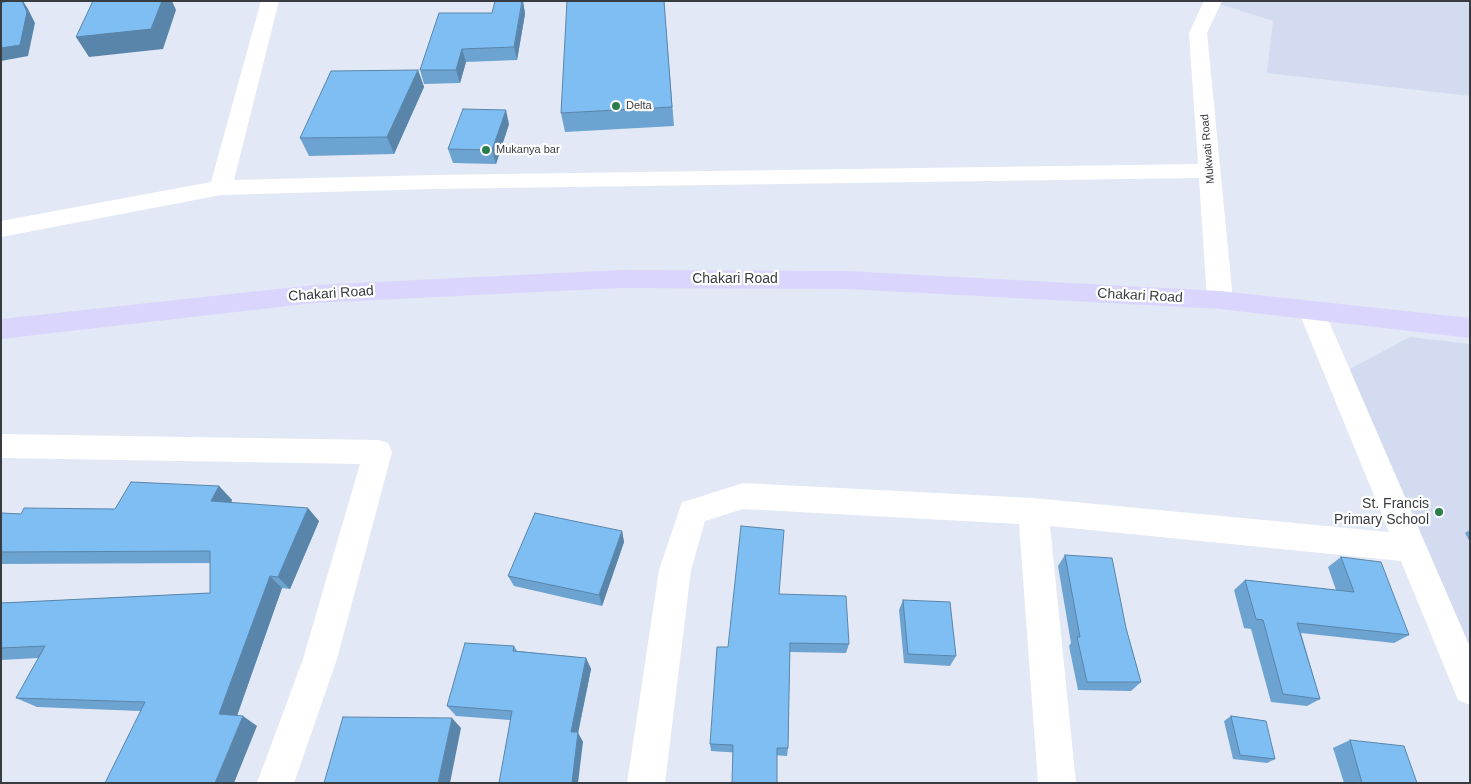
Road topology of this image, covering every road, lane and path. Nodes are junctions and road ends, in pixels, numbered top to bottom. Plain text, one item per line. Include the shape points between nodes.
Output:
1 (270, 1) edge
2 (1213, 1) edge
3 (1210, 172) junction
4 (221, 188) junction
5 (1, 229) edge
6 (1220, 300) junction
7 (1311, 310) junction
8 (1470, 328) edge
9 (1, 329) edge
10 (1, 446) edge
11 (1033, 511) junction
12 (1411, 548) junction
13 (1470, 688) edge
14 (275, 783) edge
15 (646, 783) edge
16 (1057, 783) edge

1 - 4 street
2 - 3 street, Mukwati Road via 1198,33
3 - 4 street via 433,182
3 - 6 street, Mukwati Road
4 - 5 street
6 - 7 main road, Chakari Road
6 - 9 main road, Chakari Road via 847,280 621,279 314,294
7 - 8 main road, Chakari Road
7 - 12 street
10 - 14 street via 378,452 320,659
11 - 12 street
11 - 15 street via 744,496 693,512 675,570
11 - 16 street
12 - 13 street

